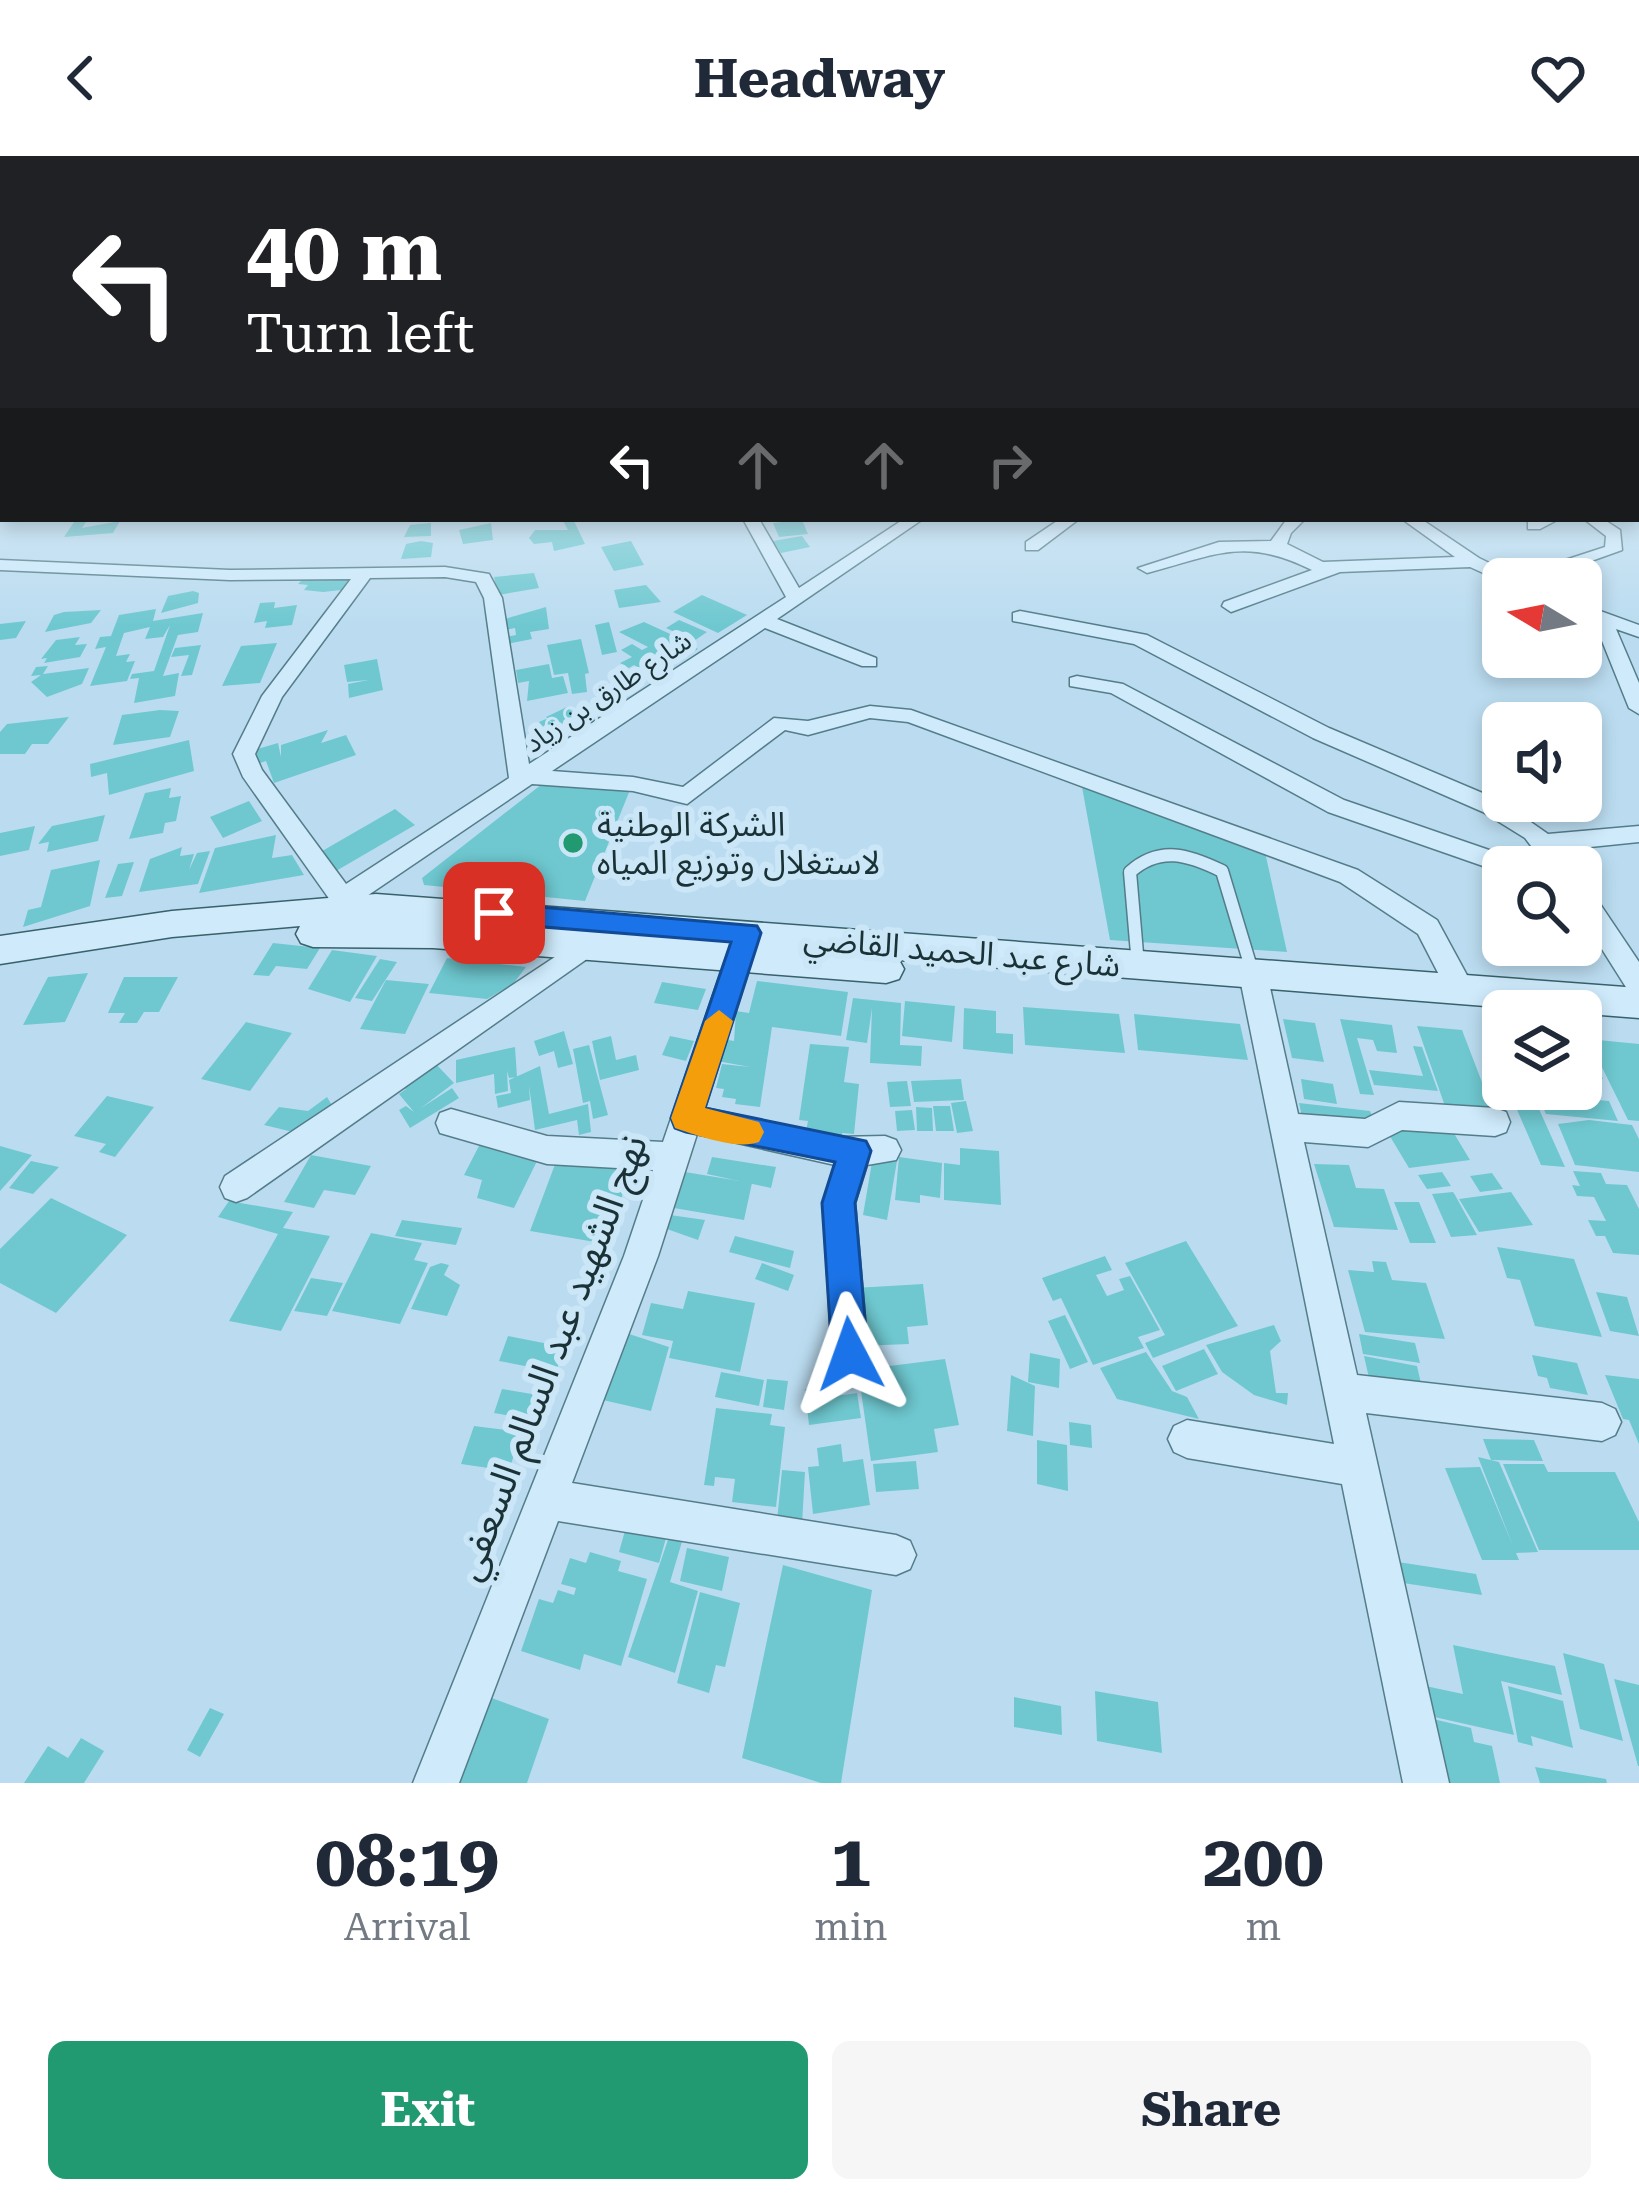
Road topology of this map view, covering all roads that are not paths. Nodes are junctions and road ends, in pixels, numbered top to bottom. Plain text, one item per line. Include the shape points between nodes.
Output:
1 (753, 522) edge
2 (909, 522) edge
3 (1066, 522) edge
4 (1289, 522) edge
5 (1414, 522) edge
6 (1596, 522) edge
7 (1278, 545) junction
8 (1032, 546) dead end
9 (1588, 558) edge
10 (1473, 562) junction
11 (0, 565) edge
12 (1482, 566) edge
13 (1147, 568) dead end
14 (1335, 568) junction
15 (364, 574) junction
16 (795, 597) junction
17 (1231, 606) dead end
18 (1020, 616) dead end
19 (1602, 618) edge
20 (762, 620) junction
21 (1602, 630) edge
22 (1639, 631) edge
23 (869, 662) dead end
24 (1629, 669) edge
25 (1077, 682) dead end
26 (1639, 708) edge
27 (526, 780) junction
28 (1639, 834) edge
29 (1545, 843) junction
30 (1547, 846) edge
31 (1482, 857) edge
32 (331, 914) junction
33 (1602, 928) edge
34 (744, 946) junction
35 (585, 947) junction
36 (0, 950) edge
37 (1138, 964) junction
38 (0, 972) edge
39 (1639, 984) edge
40 (1257, 985) junction
41 (1461, 990) junction
42 (1639, 1003) edge
43 (1482, 1012) edge
44 (1602, 1021) edge
45 (1639, 1024) edge
46 (686, 1118) junction
47 (1495, 1122) dead end
48 (451, 1123) dead end
49 (1289, 1127) junction
50 (674, 1157) junction
51 (236, 1186) dead end
52 (850, 1354) dead end
53 (1345, 1392) junction
54 (1602, 1422) dead end
55 (1186, 1439) dead end
56 (1359, 1467) junction
57 (546, 1499) junction
58 (896, 1555) dead end
59 (436, 1783) edge
60 (1426, 1783) edge

1 - 16 street
2 - 16 street, شارع طارق بن زياد
3 - 8 street
4 - 7 street
5 - 10 street
6 - 9 street via 1614,534 1613,550
7 - 13 street via 1219,547
7 - 14 street via 1303,562
10 - 12 street
10 - 14 street
11 - 15 street
14 - 17 street
15 - 27 street via 457,572 487,581
15 - 32 street via 272,696 244,754
16 - 20 street, شارع طارق بن زياد
18 - 29 street via 1140,639 1321,734 1491,806
19 - 22 street
20 - 23 street
20 - 27 street, شارع طارق بن زياد
21 - 24 street
24 - 26 street
25 - 31 street via 1116,688 1336,806
27 - 32 street, شارع طارق بن زياد
27 - 41 street via 633,784 687,796 781,723 808,728 870,712 911,716 1349,876 1428,927
28 - 29 street
29 - 30 street
32 - 34 main road, شارع عبد الحميد القاضي via 458,910
32 - 35 main road, شارع عبد الحميد القاضي via 433,934
32 - 36 main road, شارع عبد الحميد القاضي via 172,924
32 - 38 main road, شارع عبد الحميد القاضي via 272,934
33 - 39 street
34 - 35 main road, شارع عبد الحميد القاضي
34 - 37 main road, شارع عبد الحميد القاضي
34 - 40 main road, شارع عبد الحميد القاضي
34 - 46 street, نهج الشهيد عبد السالم السعفي
35 - 51 street
37 - 40 main road, شارع عبد الحميد القاضي
37 - 40 lane via 1130,872 1147,856 1187,854 1222,871
40 - 41 main road, شارع عبد الحميد القاضي
40 - 43 main road, شارع عبد الحميد القاضي
40 - 49 street
41 - 42 main road, شارع عبد الحميد القاضي
44 - 45 main road
46 - 50 street, نهج الشهيد عبد السالم السعفي
46 - 52 street via 870,1151 838,1203
47 - 49 street via 1399,1116 1368,1133
48 - 50 street via 548,1150
49 - 53 street
50 - 57 street, نهج الشهيد عبد السالم السعفي
53 - 54 street
53 - 56 street
55 - 56 street
56 - 60 street
57 - 58 street
57 - 59 street, نهج الشهيد عبد السالم السعفي

